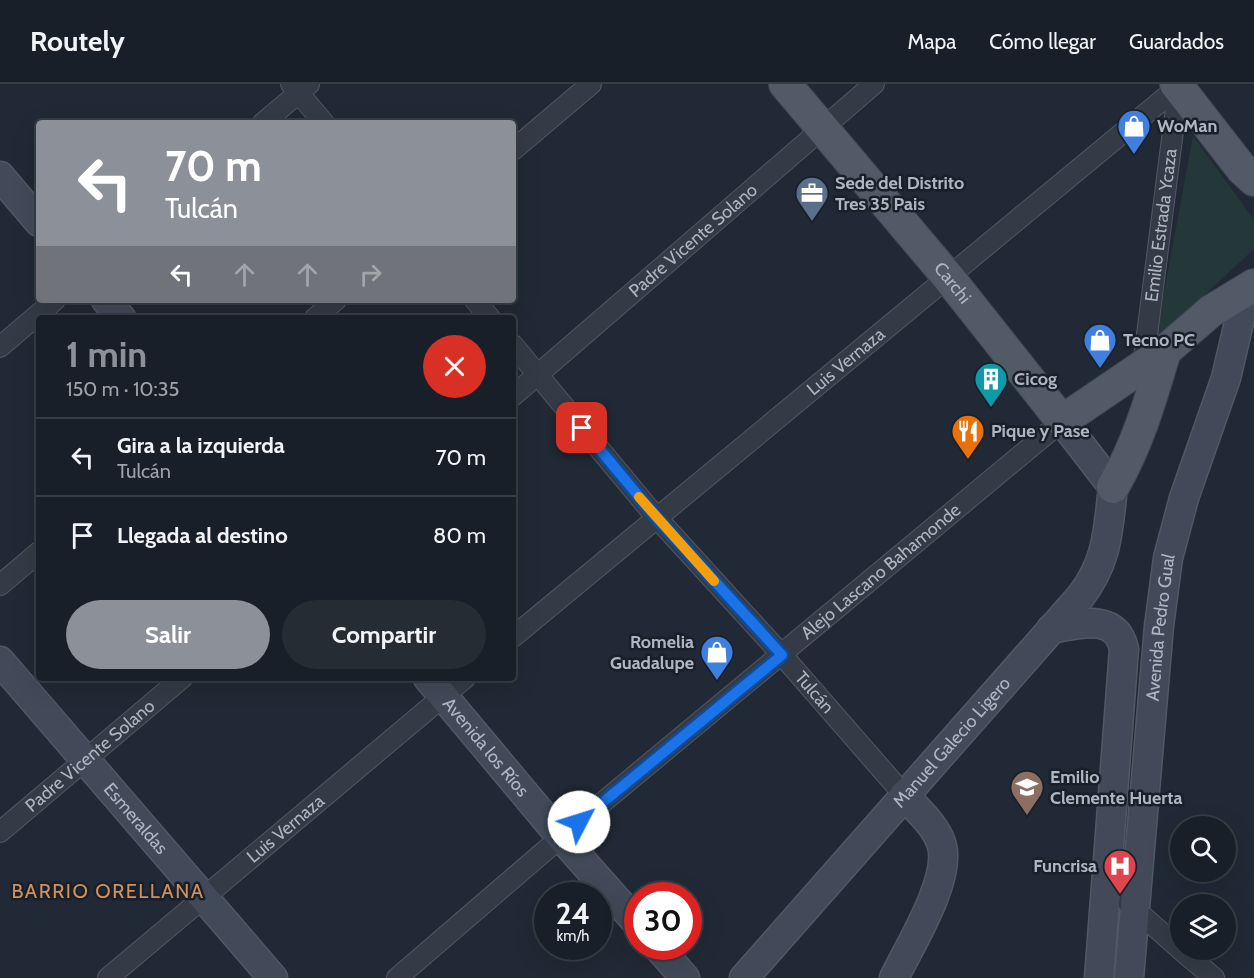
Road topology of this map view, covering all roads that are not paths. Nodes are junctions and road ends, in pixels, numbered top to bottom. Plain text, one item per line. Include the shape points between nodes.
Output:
1 (591, 84) edge
2 (785, 84) edge
3 (874, 84) edge
4 (1177, 85) edge
5 (299, 87) edge
6 (266, 120) edge
7 (322, 120) edge
8 (823, 129) junction
9 (516, 147) edge
10 (0, 176) edge
11 (1254, 180) edge
12 (36, 218) edge
13 (948, 277) junction
14 (1251, 286) edge
15 (51, 303) edge
16 (108, 303) edge
17 (332, 303) edge
18 (478, 303) edge
19 (37, 315) edge
20 (118, 315) edge
21 (318, 315) edge
22 (488, 315) edge
23 (36, 316) edge
24 (0, 347) edge
25 (516, 349) edge
26 (1154, 359) junction
27 (538, 375) junction
28 (516, 393) edge
29 (1062, 421) junction
30 (1113, 487) junction
31 (656, 517) junction
32 (36, 555) edge
33 (0, 585) edge
34 (1051, 629) junction
35 (516, 634) edge
36 (782, 655) junction
37 (0, 661) edge
38 (178, 681) edge
39 (455, 681) edge
40 (435, 687) edge
41 (85, 760) junction
42 (904, 795) junction
43 (0, 832) edge
44 (561, 837) junction
45 (1106, 885) junction
46 (204, 898) junction
47 (624, 908) edge
48 (1135, 909) junction
49 (1170, 939) edge
50 (669, 960) edge
51 (1194, 960) edge
52 (108, 978) edge
53 (273, 978) edge
54 (397, 978) edge
55 (685, 978) edge
56 (744, 978) edge
57 (894, 978) edge
58 (1099, 978) edge
59 (1129, 978) edge
60 (1214, 978) edge

1 - 9 street
2 - 8 main road, Carchi
3 - 8 street, Padre Vicente Solano
4 - 11 main road
4 - 13 street, Luis Vernaza
4 - 26 street, Emilio Estrada Ycaza
5 - 6 street
5 - 7 street
8 - 13 main road, Carchi
8 - 27 street, Padre Vicente Solano
10 - 12 main road
13 - 29 main road, Carchi
13 - 31 street, Luis Vernaza
14 - 26 main road via 1211,311
14 - 48 main road, Avenida Pedro Gual via 1168,558
15 - 19 street
16 - 20 main road
17 - 21 street
18 - 22 street
23 - 24 street
25 - 27 street, Tulcán
26 - 29 main road
26 - 30 main road via 1139,437
27 - 28 street, Padre Vicente Solano
27 - 31 street, Tulcán
29 - 30 main road, Carchi
29 - 36 street, Alejo Lascano Bahamonde
30 - 34 main road, Manuel Galecio Ligero via 1101,564 1089,585
31 - 35 street, Luis Vernaza
31 - 36 street, Tulcán
32 - 33 street
34 - 42 main road, Manuel Galecio Ligero
34 - 45 main road, Avenida Pedro Gual via 1100,624 1114,630 1122,642 1124,658
36 - 42 street, Tulcán
36 - 44 street, Alejo Lascano Bahamonde
37 - 41 main road, Esmeraldas
38 - 41 street, Padre Vicente Solano
39 - 40 street, Luis Vernaza
40 - 44 main road, Avenida los Ríos
40 - 46 street, Luis Vernaza
41 - 43 street, Padre Vicente Solano
41 - 46 main road, Esmeraldas
42 - 56 main road, Manuel Galecio Ligero
42 - 57 main road via 933,827 942,846 943,867 938,889
44 - 47 main road, Avenida los Ríos
44 - 54 street, Alejo Lascano Bahamonde
45 - 48 street
45 - 58 main road, Avenida Pedro Gual
46 - 52 street, Luis Vernaza
46 - 53 main road, Esmeraldas
48 - 49 street
48 - 59 main road, Avenida Pedro Gual
50 - 55 main road
51 - 60 street

